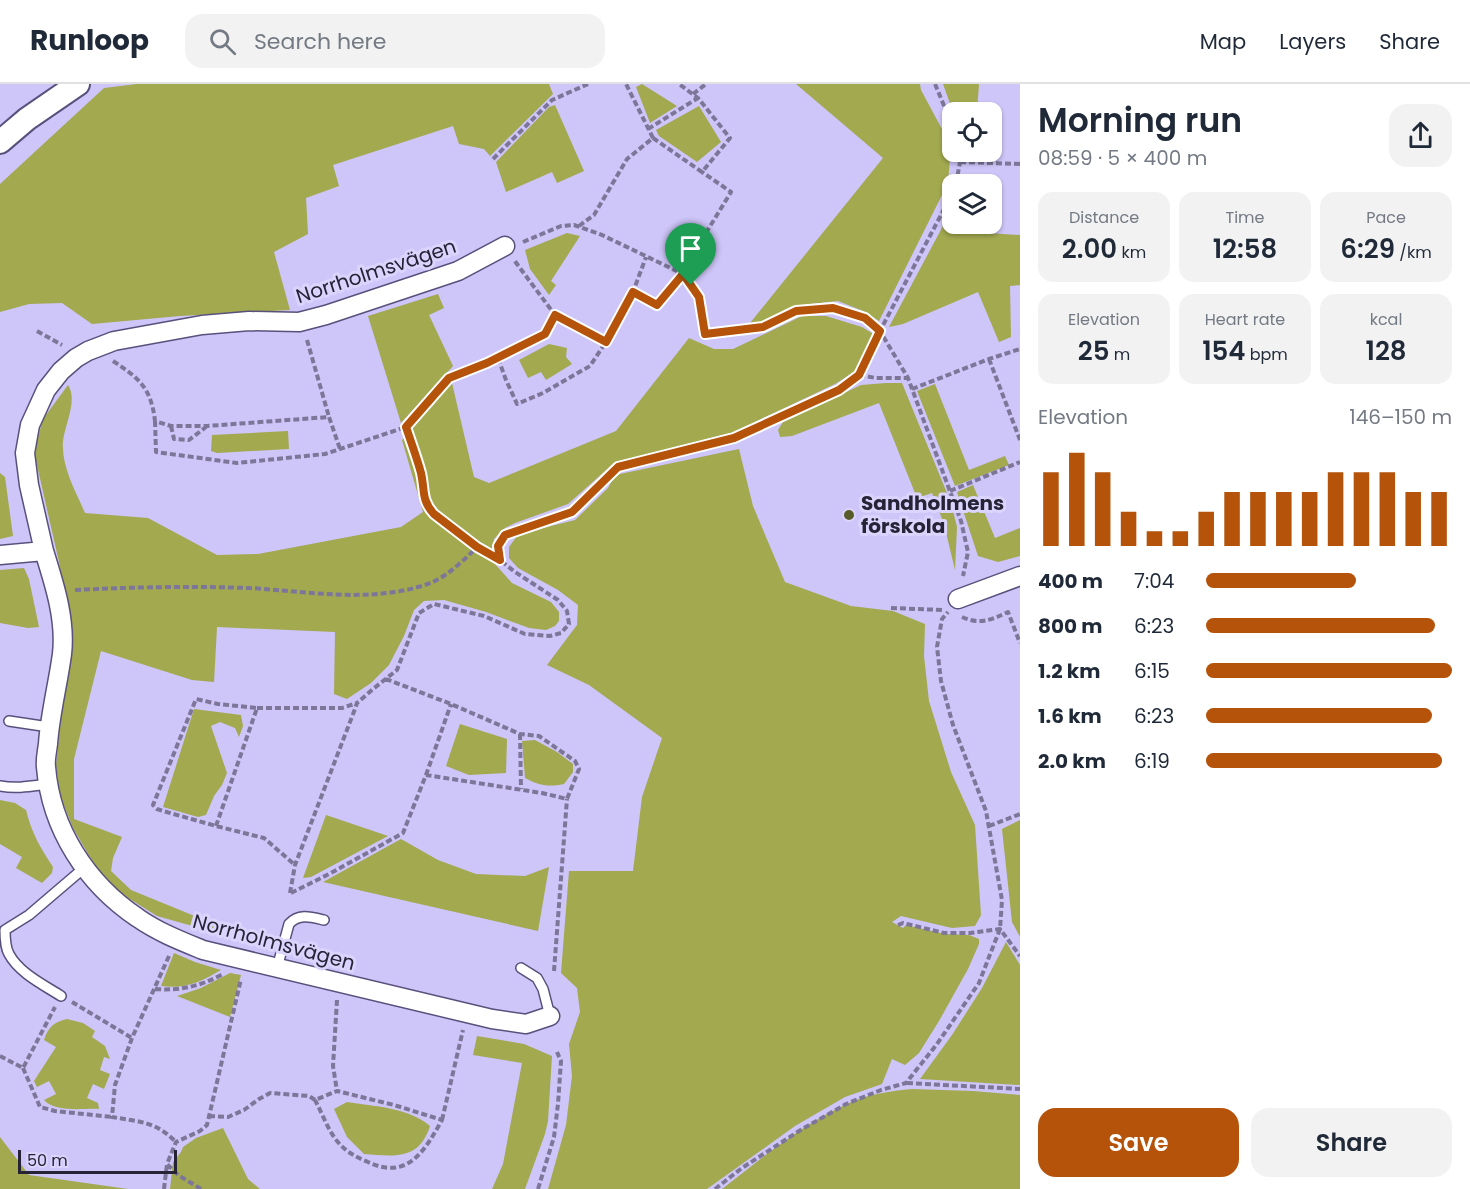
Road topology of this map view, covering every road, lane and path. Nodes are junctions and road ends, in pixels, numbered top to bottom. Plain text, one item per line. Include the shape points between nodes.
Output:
1 (78, 84) edge
2 (588, 84) edge
3 (626, 84) edge
4 (679, 84) edge
5 (706, 84) edge
6 (935, 84) edge
7 (693, 94) junction
8 (698, 98) junction
9 (942, 102) edge
10 (648, 129) junction
11 (653, 138) junction
12 (0, 142) edge
13 (493, 159) dead end
14 (960, 162) joint
15 (1020, 164) edge
16 (702, 172) junction
17 (958, 174) edge
18 (942, 213) edge
19 (578, 226) junction
20 (512, 248) junction
21 (646, 257) junction
22 (683, 274) junction
23 (691, 285) junction
24 (633, 292) junction
25 (555, 315) junction
26 (37, 331) dead end
27 (880, 331) junction
28 (305, 332) dead end
29 (606, 342) junction
30 (68, 348) dead end
31 (1020, 350) edge
32 (498, 357) junction
33 (111, 359) dead end
34 (989, 359) junction
35 (859, 375) junction
36 (908, 378) junction
37 (912, 388) junction
38 (329, 417) junction
39 (154, 421) junction
40 (171, 426) junction
41 (207, 426) junction
42 (406, 427) junction
43 (1020, 440) edge
44 (340, 448) junction
45 (637, 462) junction
46 (1020, 462) edge
47 (639, 470) dead end
48 (950, 491) junction
49 (477, 547) junction
50 (44, 551) junction
51 (0, 555) edge
52 (500, 560) junction
53 (966, 563) dead end
54 (1020, 576) edge
55 (57, 594) junction
56 (953, 604) junction
57 (891, 608) dead end
58 (1020, 643) edge
59 (386, 679) junction
60 (357, 703) junction
61 (451, 704) junction
62 (257, 708) junction
63 (9, 721) dead end
64 (50, 727) junction
65 (520, 734) junction
66 (426, 775) junction
67 (49, 784) junction
68 (0, 786) edge
69 (521, 789) junction
70 (567, 799) junction
71 (1020, 814) edge
72 (216, 826) junction
73 (989, 826) junction
74 (295, 865) junction
75 (84, 868) junction
76 (324, 920) dead end
77 (898, 925) dead end
78 (2, 929) edge
79 (1000, 929) junction
80 (172, 950) dead end
81 (1020, 956) edge
82 (277, 968) junction
83 (521, 968) dead end
84 (232, 969) dead end
85 (243, 971) dead end
86 (554, 971) dead end
87 (155, 989) junction
88 (337, 993) dead end
89 (61, 996) junction
90 (550, 1016) joint
91 (464, 1025) dead end
92 (132, 1038) junction
93 (557, 1052) dead end
94 (0, 1056) edge
95 (23, 1068) junction
96 (906, 1083) junction
97 (1020, 1089) edge
98 (337, 1091) junction
99 (315, 1100) junction
100 (209, 1116) junction
101 (112, 1118) junction
102 (442, 1120) junction
103 (176, 1142) junction
104 (167, 1164) junction
105 (164, 1189) edge
106 (201, 1189) edge
107 (538, 1189) edge
108 (715, 1189) edge

1 - 12 street
2 - 13 path via 552,100
3 - 10 path
4 - 7 path
5 - 7 path
6 - 9 path
7 - 8 path
8 - 10 path
8 - 16 path via 730,138
10 - 11 path
11 - 16 path
11 - 19 path via 627,159 594,215
14 - 15 path
14 - 17 path
16 - 23 path via 731,192 698,246
18 - 27 path
19 - 20 path via 561,226
19 - 21 path
20 - 25 path via 515,262
20 - 50 street, Norrholmsvägen via 458,271 326,315 299,321 192,327 114,341 76,357 46,390 30,424 28,474
21 - 22 path
21 - 24 path
22 - 23 path
22 - 24 path via 657,305
23 - 27 path via 699,297 705,334 763,327 796,311 833,308 865,318
24 - 29 path
25 - 29 path
25 - 32 path via 545,334
26 - 30 path
27 - 35 path
27 - 36 path
28 - 38 path
29 - 32 path via 590,366 517,404
31 - 34 path
32 - 42 path via 449,378
33 - 39 path via 142,383 149,395
34 - 37 path
34 - 43 path
35 - 36 path
35 - 45 path via 839,390 734,438
36 - 37 path
37 - 48 path
38 - 41 path
38 - 44 path
39 - 40 path
39 - 44 path via 156,452 182,456 237,463 325,454
40 - 41 path
40 - 41 path via 174,439 189,440
42 - 44 path
42 - 49 path via 428,507
45 - 47 path
45 - 52 path via 618,467 572,512 505,535 498,546
46 - 48 path
48 - 53 path via 968,552
49 - 52 path
49 - 55 path via 453,571 424,585 395,592 334,595 159,586 69,590
50 - 51 street
50 - 55 street, Norrholmsvägen
52 - 59 path via 558,600 567,611 569,624 561,633 525,634 484,616 434,604 419,613 397,670
54 - 56 street
55 - 64 street, Norrholmsvägen via 62,651
56 - 57 path
56 - 58 path via 969,621 993,619 1008,612
56 - 73 path via 942,619 937,647 941,681 952,725
59 - 60 path
59 - 61 path
60 - 62 path via 342,708
60 - 74 path
61 - 65 path
61 - 66 path
62 - 72 path
62 - 72 path via 196,699 153,805
63 - 64 lane
64 - 67 street, Norrholmsvägen via 46,766
65 - 69 path
65 - 70 path via 539,736 575,761 579,769
66 - 69 path
66 - 74 path via 403,833 290,893
67 - 68 lane
67 - 75 street, Norrholmsvägen via 51,801 64,833
69 - 70 path
70 - 86 path
71 - 73 path
72 - 74 path via 264,838
73 - 79 path via 1002,900
75 - 78 lane via 29,915
75 - 82 street, Norrholmsvägen via 116,902 171,937 203,950
76 - 82 lane via 308,916 292,920
77 - 79 path via 944,933
78 - 89 lane via 9,954 16,963
79 - 81 path
79 - 96 path via 979,983
80 - 87 path
82 - 90 street, Norrholmsvägen via 492,1019 526,1024
83 - 90 lane via 537,978
84 - 87 path via 199,985
85 - 100 path
87 - 92 path
88 - 98 path via 333,1066
89 - 92 path
89 - 95 path
91 - 102 path
92 - 101 path via 116,1085
93 - 107 path via 561,1061 554,1137
94 - 95 path
95 - 101 path via 40,1107
96 - 97 path
96 - 108 path via 846,1104 780,1143
98 - 99 path
98 - 102 path
99 - 100 path via 309,1096 270,1093 228,1118
99 - 102 path via 336,1140 349,1154 379,1167 399,1167 414,1161
100 - 103 path via 200,1131
101 - 103 path via 150,1123
103 - 104 path
104 - 105 path
104 - 106 path

